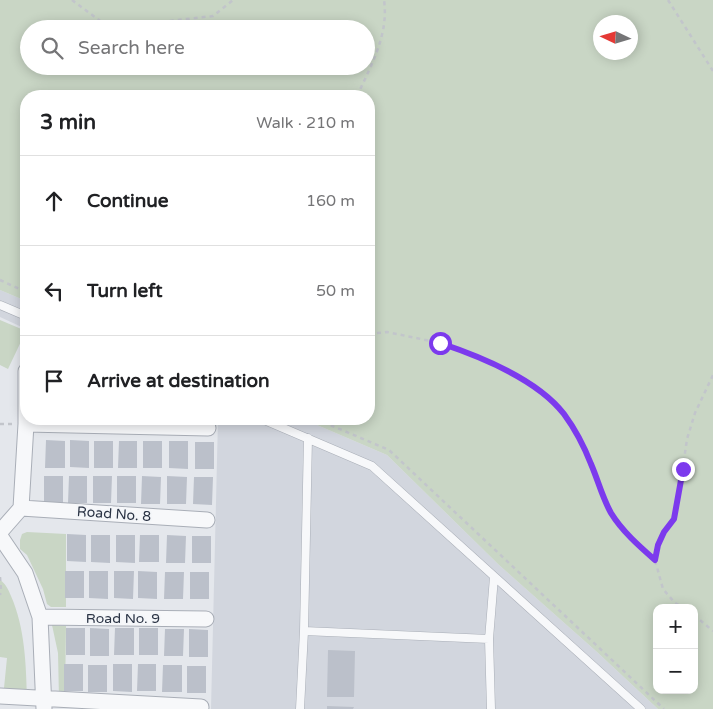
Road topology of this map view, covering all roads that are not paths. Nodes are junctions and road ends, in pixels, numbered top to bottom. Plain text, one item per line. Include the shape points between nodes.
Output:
1 (0, 305) edge
2 (20, 313) edge
3 (26, 425) edge
4 (72, 425) edge
5 (277, 425) edge
6 (208, 428) dead end
7 (308, 438) junction
8 (21, 508) junction
9 (207, 520) dead end
10 (0, 534) edge
11 (494, 577) junction
12 (40, 617) junction
13 (206, 619) dead end
14 (304, 631) junction
15 (489, 639) junction
16 (0, 696) edge
17 (44, 703) edge
18 (201, 707) dead end
19 (300, 709) edge
20 (491, 709) edge
21 (641, 709) edge

1 - 2 lane
3 - 8 street
4 - 6 street
5 - 7 lane
7 - 11 lane via 372,466
7 - 14 lane
8 - 9 street, Road No. 8
8 - 10 street
10 - 12 street via 25,573
11 - 15 lane
11 - 21 lane
12 - 13 street, Road No. 9
12 - 17 street
14 - 15 lane
14 - 19 lane
15 - 20 lane
16 - 17 street
17 - 18 street

